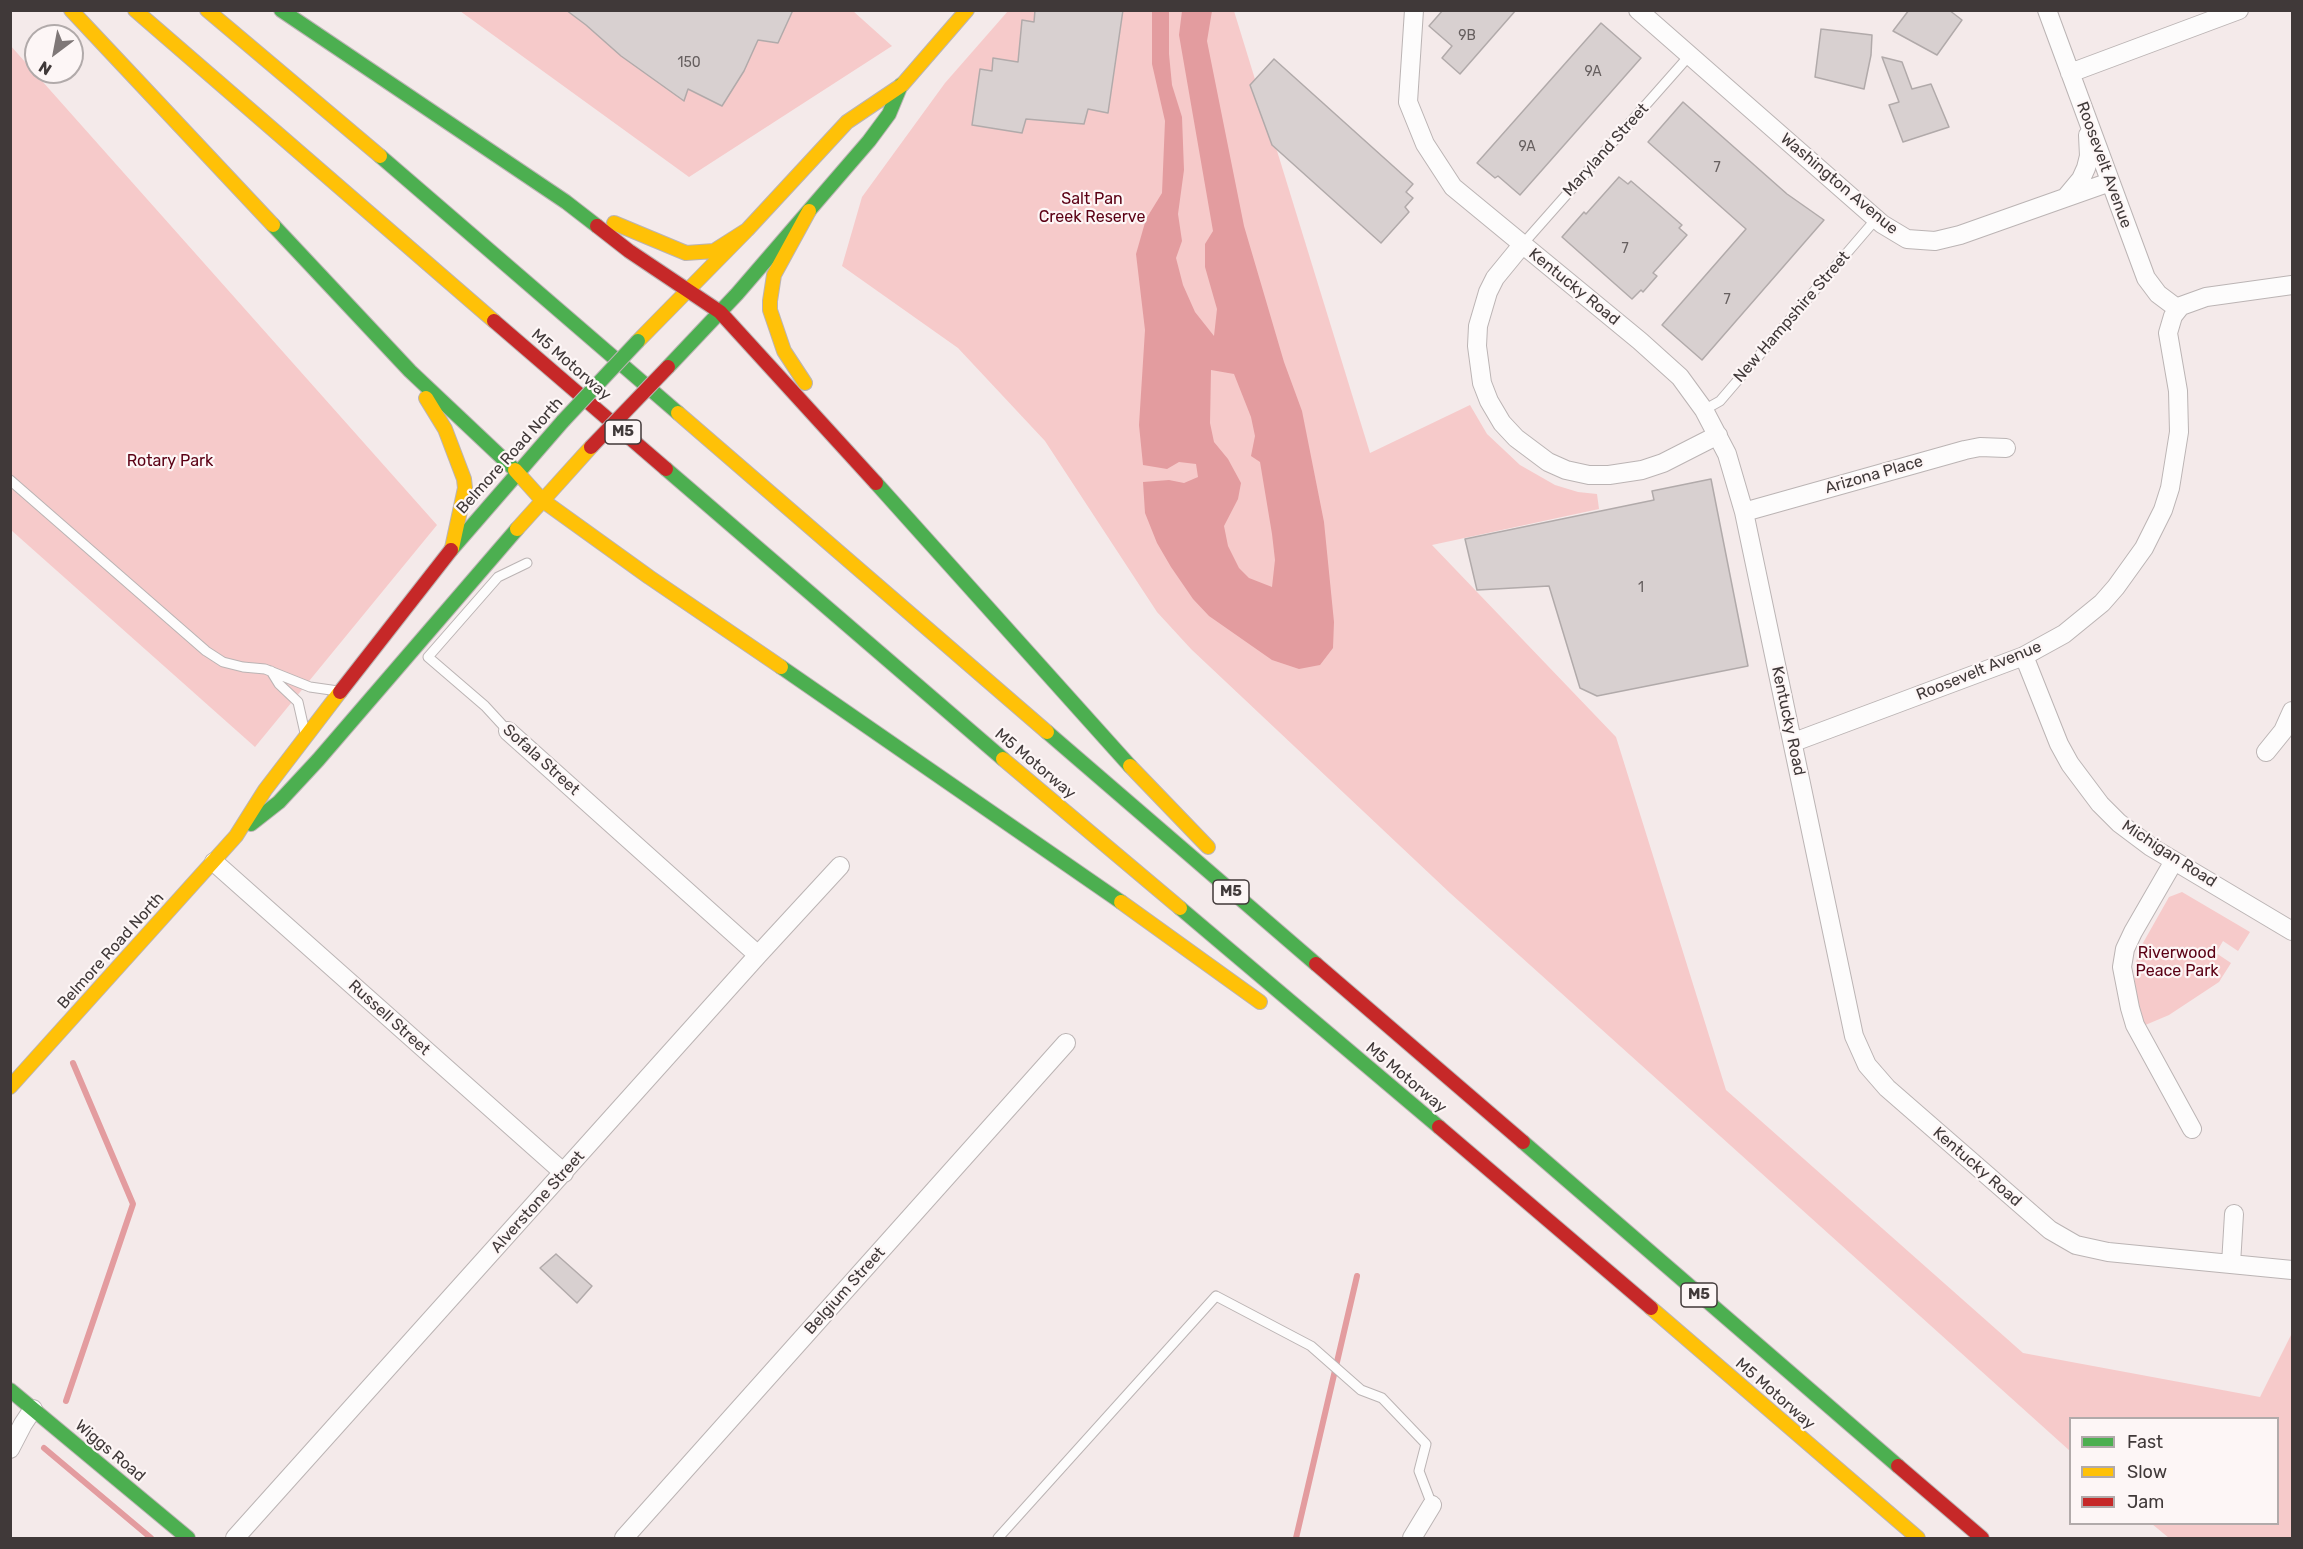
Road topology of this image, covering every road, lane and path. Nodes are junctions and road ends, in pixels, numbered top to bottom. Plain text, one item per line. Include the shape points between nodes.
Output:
1 (71, 10) edge
2 (135, 10) edge
3 (207, 10) edge
4 (280, 10) edge
5 (967, 10) edge
6 (1414, 10) edge
7 (1638, 10) edge
8 (2047, 10) edge
9 (2239, 10) edge
10 (1689, 56) junction
11 (2070, 74) junction
12 (902, 85) junction
13 (2088, 123) junction
14 (2110, 182) junction
15 (2065, 199) junction
16 (566, 202) junction
17 (809, 211) junction
18 (1876, 219) junction
19 (747, 230) junction
20 (1522, 245) junction
21 (2292, 285) edge
22 (688, 291) junction
23 (2178, 309) junction
24 (720, 312) junction
25 (410, 370) junction
26 (1704, 410) junction
27 (1718, 435) junction
28 (2006, 448) dead end
29 (517, 472) junction
30 (10, 480) edge
31 (890, 498) junction
32 (542, 500) junction
33 (1744, 512) junction
34 (452, 548) junction
35 (527, 563) dead end
36 (2024, 656) junction
37 (271, 671) junction
38 (342, 692) junction
39 (2292, 711) edge
40 (2288, 729) edge
41 (508, 731) joint
42 (306, 737) junction
43 (1794, 742) junction
44 (2266, 752) dead end
45 (237, 836) junction
46 (1215, 854) dead end
47 (2174, 861) junction
48 (214, 862) junction
49 (840, 866) dead end
50 (1257, 895) dead end
51 (2292, 931) edge
52 (758, 955) junction
53 (1272, 1011) dead end
54 (1066, 1043) dead end
55 (1417, 1051) junction
56 (1329, 1053) dead end
57 (10, 1087) edge
58 (2192, 1129) dead end
59 (1473, 1157) junction
60 (564, 1173) junction
61 (2234, 1214) dead end
62 (2231, 1264) junction
63 (2292, 1270) edge
64 (10, 1390) edge
65 (33, 1408) junction
66 (10, 1449) edge
67 (1432, 1505) joint
68 (188, 1539) edge
69 (235, 1539) edge
70 (624, 1539) edge
71 (998, 1539) edge
72 (1412, 1539) edge
73 (1918, 1539) edge
74 (1982, 1539) edge

1 - 25 main road
2 - 59 main road, M5 Motorway / M5 via 865,642
3 - 55 main road, M5 Motorway / M5
4 - 16 main road
5 - 12 main road, Belmore Road North
6 - 20 street, Kentucky Road via 1408,102 1425,144 1453,188
7 - 10 street, Washington Avenue
8 - 11 street, Roosevelt Avenue
9 - 11 street
10 - 18 street, Washington Avenue
10 - 20 lane, Maryland Street
11 - 13 street, Roosevelt Avenue
12 - 17 main road, Belmore Road North via 890,114
12 - 19 main road, Belmore Road North via 848,122
13 - 14 street, Roosevelt Avenue
13 - 15 street via 2086,168
14 - 15 street, Washington Avenue
14 - 23 street, Roosevelt Avenue via 2146,278 2158,294
15 - 18 street, Washington Avenue via 1935,241 1907,239
16 - 19 main road via 686,253 714,251
16 - 22 main road
17 - 24 main road, Belmore Road North
17 - 31 main road via 774,275 770,310 784,351 800,377
18 - 26 lane, New Hampshire Street via 1720,401
19 - 22 main road, Belmore Road North
20 - 26 street, Kentucky Road via 1680,377
20 - 27 street via 1488,292 1477,346 1482,383 1502,423 1516,438 1566,470 1608,475 1653,467
21 - 23 street via 2206,297
22 - 24 main road
22 - 29 main road, Belmore Road North, bridge
23 - 36 street, Roosevelt Avenue via 2168,333 2180,432 2170,488 2153,531 2131,568 2102,603 2064,634
24 - 31 main road
24 - 32 main road, Belmore Road North, bridge
25 - 29 main road
25 - 34 main road via 445,429 464,479
26 - 27 street, Kentucky Road
27 - 33 street, Kentucky Road
28 - 33 street, Arizona Place via 1965,450
29 - 32 main road
29 - 34 main road, Belmore Road North
30 - 37 lane via 206,651 223,662
31 - 46 main road via 1100,735
32 - 45 main road, Belmore Road North via 310,769 279,802
32 - 53 main road via 1074,868
33 - 43 street, Kentucky Road
34 - 38 main road, Belmore Road North
35 - 41 lane, Sofala Street via 498,577 428,657
36 - 43 street, Roosevelt Avenue
36 - 47 street, Michigan Road via 2059,744 2084,785 2119,823
37 - 38 lane via 310,687
37 - 42 lane via 298,702
38 - 42 main road, Belmore Road North
39 - 40 street
40 - 44 street
41 - 52 street, Sofala Street
42 - 45 main road, Belmore Road North via 265,790
43 - 62 street, Kentucky Road via 1854,1036 1871,1071 2062,1238 2092,1250
45 - 48 main road, Belmore Road North
47 - 51 street, Michigan Road
47 - 58 street via 2133,932 2122,967 2135,1025
48 - 57 main road, Belmore Road North
48 - 60 street, Russell Street
49 - 52 street, Alverstone Street
50 - 55 main road
52 - 60 street, Alverstone Street
54 - 70 street, Belgium Street
55 - 74 main road, M5 Motorway / M5
56 - 59 main road
59 - 73 main road, M5 Motorway / M5
60 - 69 street, Alverstone Street
61 - 62 street
62 - 63 street, Kentucky Road
64 - 65 main road, Wiggs Road
65 - 66 street
65 - 68 main road, Wiggs Road
67 - 71 lane via 1419,1471 1426,1444 1382,1398 1361,1390 1311,1346 1216,1296
67 - 72 street

